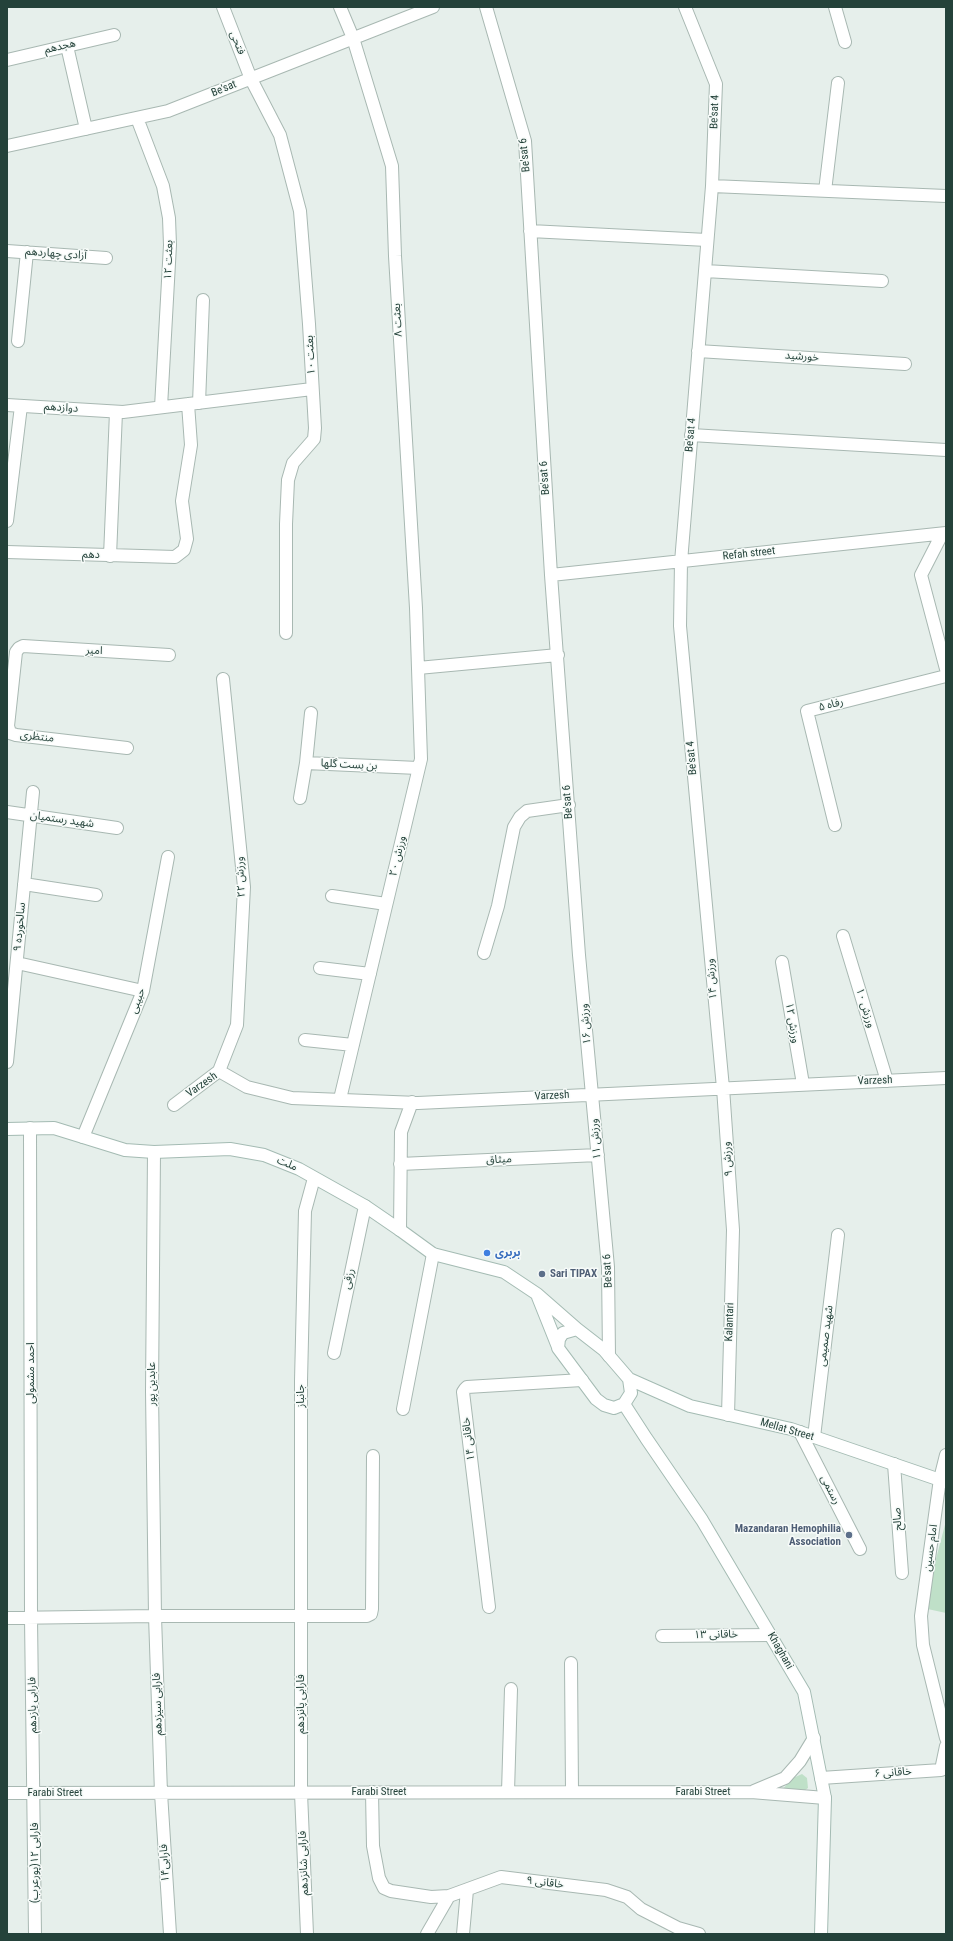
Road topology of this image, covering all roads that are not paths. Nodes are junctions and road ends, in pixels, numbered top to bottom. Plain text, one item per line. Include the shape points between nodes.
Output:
1 (223, 7) edge
2 (340, 7) edge
3 (433, 7) edge
4 (486, 7) edge
5 (685, 7) edge
6 (835, 7) edge
7 (114, 34) dead end
8 (353, 38) junction
9 (845, 42) dead end
10 (66, 46) junction
11 (7, 60) edge
12 (251, 79) junction
13 (838, 83) dead end
14 (137, 118) junction
15 (86, 129) junction
16 (7, 146) edge
17 (712, 186) junction
18 (825, 191) junction
19 (946, 196) edge
20 (530, 231) junction
21 (707, 240) junction
22 (7, 251) edge
23 (27, 252) junction
24 (106, 258) dead end
25 (705, 271) junction
26 (882, 281) dead end
27 (203, 300) dead end
28 (18, 341) dead end
29 (698, 351) junction
30 (905, 364) dead end
31 (312, 389) junction
32 (193, 404) junction
33 (7, 405) edge
34 (21, 406) junction
35 (161, 407) junction
36 (116, 412) junction
37 (691, 435) junction
38 (946, 450) edge
39 (7, 521) edge
40 (944, 534) edge
41 (7, 552) edge
42 (110, 556) junction
43 (681, 562) junction
44 (551, 575) junction
45 (416, 608) joint
46 (286, 633) dead end
47 (19, 648) joint
48 (169, 655) dead end
49 (558, 655) junction
50 (418, 668) junction
51 (946, 669) edge
52 (946, 676) edge
53 (223, 680) dead end
54 (9, 701) edge
55 (311, 713) dead end
56 (127, 748) dead end
57 (306, 763) junction
58 (418, 768) junction
59 (33, 792) dead end
60 (300, 798) dead end
61 (569, 805) junction
62 (7, 812) edge
63 (31, 816) junction
64 (835, 826) dead end
65 (117, 828) dead end
66 (168, 857) dead end
67 (702, 868) joint
68 (24, 884) junction
69 (96, 895) dead end
70 (332, 896) dead end
71 (386, 904) junction
72 (843, 936) dead end
73 (484, 953) dead end
74 (579, 955) joint
75 (782, 962) dead end
76 (17, 963) junction
77 (320, 968) dead end
78 (370, 974) junction
79 (143, 991) junction
80 (305, 1040) dead end
81 (353, 1045) junction
82 (7, 1062) edge
83 (219, 1071) junction
84 (946, 1078) edge
85 (887, 1081) junction
86 (803, 1084) junction
87 (723, 1088) junction
88 (592, 1094) junction
89 (340, 1099) junction
90 (412, 1102) junction
91 (174, 1105) dead end
92 (7, 1128) edge
93 (30, 1128) junction
94 (83, 1137) junction
95 (154, 1152) junction
96 (598, 1155) junction
97 (400, 1164) junction
98 (314, 1178) junction
99 (601, 1185) joint
100 (365, 1206) junction
101 (400, 1230) junction
102 (733, 1230) joint
103 (838, 1235) dead end
104 (433, 1254) junction
105 (537, 1294) junction
106 (577, 1329) junction
107 (558, 1348) junction
108 (334, 1353) dead end
109 (609, 1356) junction
110 (629, 1379) junction
111 (582, 1380) junction
112 (624, 1404) junction
113 (403, 1409) dead end
114 (728, 1415) junction
115 (800, 1432) junction
116 (814, 1437) junction
117 (946, 1455) edge
118 (373, 1456) dead end
119 (894, 1464) junction
120 (943, 1481) edge
121 (860, 1549) dead end
122 (902, 1573) dead end
123 (489, 1607) dead end
124 (155, 1616) junction
125 (301, 1616) junction
126 (7, 1618) edge
127 (31, 1618) junction
128 (770, 1635) junction
129 (662, 1636) dead end
130 (571, 1662) dead end
131 (511, 1689) dead end
132 (814, 1738) junction
133 (946, 1738) edge
134 (946, 1746) edge
135 (821, 1778) junction
136 (372, 1792) junction
137 (508, 1792) junction
138 (572, 1792) junction
139 (751, 1792) junction
140 (7, 1793) edge
141 (34, 1793) junction
142 (161, 1793) junction
143 (301, 1793) junction
144 (825, 1798) junction
145 (467, 1890) junction
146 (449, 1896) junction
147 (35, 1934) edge
148 (170, 1934) edge
149 (307, 1934) edge
150 (427, 1934) edge
151 (463, 1934) edge
152 (699, 1934) edge
153 (821, 1934) edge

1 - 12 street, فتحی
2 - 8 street, بعثت ٨
3 - 8 street, Be'sat
4 - 20 street, Be'sat 6 via 525,141
5 - 17 street, Be'sat 4 via 716,84
6 - 9 street
7 - 10 street, هجدهم
8 - 12 street, Be'sat
8 - 45 street, بعثت ٨ via 392,166
10 - 11 street, هجدهم
10 - 15 street
12 - 14 street, Be'sat via 168,111
12 - 31 street, بعثت ۱۰ via 280,135 300,211
13 - 18 street
14 - 15 street, Be'sat
14 - 35 street, بعثت ۱۲ via 163,186 169,218 170,245
15 - 16 street, Be'sat
17 - 18 street
17 - 21 street, Be'sat 4
18 - 19 street
20 - 21 street
20 - 44 street, Be'sat 6
21 - 25 street, Be'sat 4
22 - 23 street, آزادی چهاردهم
23 - 24 street, آزادی چهاردهم
23 - 28 street
25 - 26 street
25 - 29 street, Be'sat 4
27 - 32 street
29 - 30 street, خورشید
29 - 37 street, Be'sat 4
31 - 32 street, دوازدهم
31 - 46 street, بعثت ۱۰ via 314,439 293,463 288,480
32 - 35 street, دوازدهم
32 - 42 street, دهم via 191,446 182,501 187,539 184,550 175,557
33 - 34 street, دوازدهم
34 - 36 street, دوازدهم
34 - 39 street
35 - 36 street, دوازدهم
36 - 42 street
37 - 38 street
37 - 43 street, Be'sat 4
40 - 43 street, Refah street
40 - 51 street via 921,575
41 - 42 street, دهم
43 - 44 street, Refah street
43 - 67 street, Be'sat 4 via 680,626
44 - 49 street, Be'sat 6
45 - 50 street, ورزش ۲۰
47 - 48 street, امیر via 23,646
47 - 54 street, منتظری via 16,652
49 - 50 street
49 - 61 street, Be'sat 6
50 - 58 street, ورزش ۲۰ via 421,759
52 - 64 street, رفاه ۵ via 806,711
53 - 83 street, ورزش ۲۲ via 244,886 236,1025
54 - 56 street, منتظری via 10,733
55 - 57 street, بن بست گلها
57 - 58 street, بن بست گلها
57 - 60 street
58 - 71 street, ورزش ۲۰
59 - 63 street, سالخورده ۹
61 - 73 street via 527,811 514,827 498,906
61 - 74 street, Be'sat 6
62 - 63 street, شهید رستمیان
63 - 65 street, شهید رستمیان
63 - 68 street, سالخورده ۹
66 - 79 street, حبیبی
67 - 87 street, ورزش ۱۴
68 - 69 street
68 - 76 street, سالخورده ۹
70 - 71 street
71 - 78 street, ورزش ۲۰
72 - 85 street, ورزش ۱۰
74 - 88 street, ورزش ۱۶
75 - 86 street, ورزش ۱۲
76 - 79 street
76 - 82 street, سالخورده ۹
77 - 78 street
78 - 81 street, ورزش ۲۰
79 - 94 street, حبیبی
80 - 81 street
81 - 89 street, ورزش ۲۰
83 - 89 street, Varzesh via 247,1087 292,1098
83 - 91 street, Varzesh
84 - 85 street, Varzesh
85 - 86 street, Varzesh
86 - 87 street, Varzesh
87 - 88 street, Varzesh
87 - 102 street, ورزش ۹
88 - 90 street, Varzesh
88 - 96 street, ورزش ۱۱
89 - 90 street, Varzesh
90 - 97 street via 401,1132
92 - 93 street, ملت
93 - 94 street, ملت via 54,1128
93 - 127 street, احمد مشمولی
94 - 95 street, ملت via 124,1150
95 - 98 street, ملت via 230,1148 264,1154
95 - 124 street, عابدین پور via 152,1391
96 - 97 street, میثاق
96 - 99 street, ورزش ۱۱
97 - 101 street
98 - 100 street, ملت
98 - 125 street, جانباز via 305,1211 301,1381
99 - 109 street, Be'sat 6 via 608,1267
100 - 101 street, ملت
100 - 108 street, رزقی
101 - 104 street, ملت
102 - 114 street, Kalantari
103 - 116 street, شهید صمیمی
104 - 105 street, ملت via 504,1272
104 - 113 street
105 - 106 street, ملت
105 - 107 street
106 - 107 street via 563,1333
106 - 109 street, ملت
107 - 111 street
109 - 110 street, ملت
110 - 112 street via 631,1393
110 - 114 street, Mellat Street via 690,1406
111 - 112 street via 596,1399 608,1408
111 - 123 street, خاقانی ۱۴ via 465,1389
112 - 128 street, Khaghani via 702,1520
114 - 115 street, Mellat Street
115 - 116 street, Mellat Street
115 - 121 street, رستمی
116 - 119 street, Mellat Street
117 - 120 street, امام حسین
118 - 125 street via 371,1614
119 - 120 street, Mellat Street
119 - 122 street, صالح
120 - 133 street, امام حسین via 922,1616 923,1645
124 - 125 street
124 - 127 street
124 - 142 street, فارابی سیزدهم
125 - 143 street, فارابی پانزدهم
126 - 127 street
127 - 141 street, فارابی یازدهم
128 - 129 street, خاقانی ۱۳
128 - 132 street, Khaghani via 804,1692
130 - 138 street
131 - 137 street
132 - 135 street, Khaghani
132 - 139 street, Farabi Street via 800,1762 785,1778
134 - 135 street, خاقانی ۶ via 941,1770
135 - 144 street, Khaghani
136 - 137 street, Farabi Street
136 - 143 street, Farabi Street
136 - 146 street, خاقانی ٩ via 373,1846 379,1878 384,1888 431,1897
137 - 138 street, Farabi Street
138 - 139 street, Farabi Street
139 - 144 street, Farabi Street
140 - 141 street, Farabi Street
141 - 142 street, Farabi Street
141 - 147 street, فارابی ۱۲(پورعرب)
142 - 143 street, Farabi Street
142 - 148 street, فارابی۱۴‌
143 - 149 street, فارابی شانزدهم
144 - 153 street, Khaghani
145 - 146 street, خاقانی ٩
145 - 151 street
145 - 152 street, خاقانی ٩ via 500,1878 606,1890 627,1896 641,1909 678,1928
146 - 150 street

